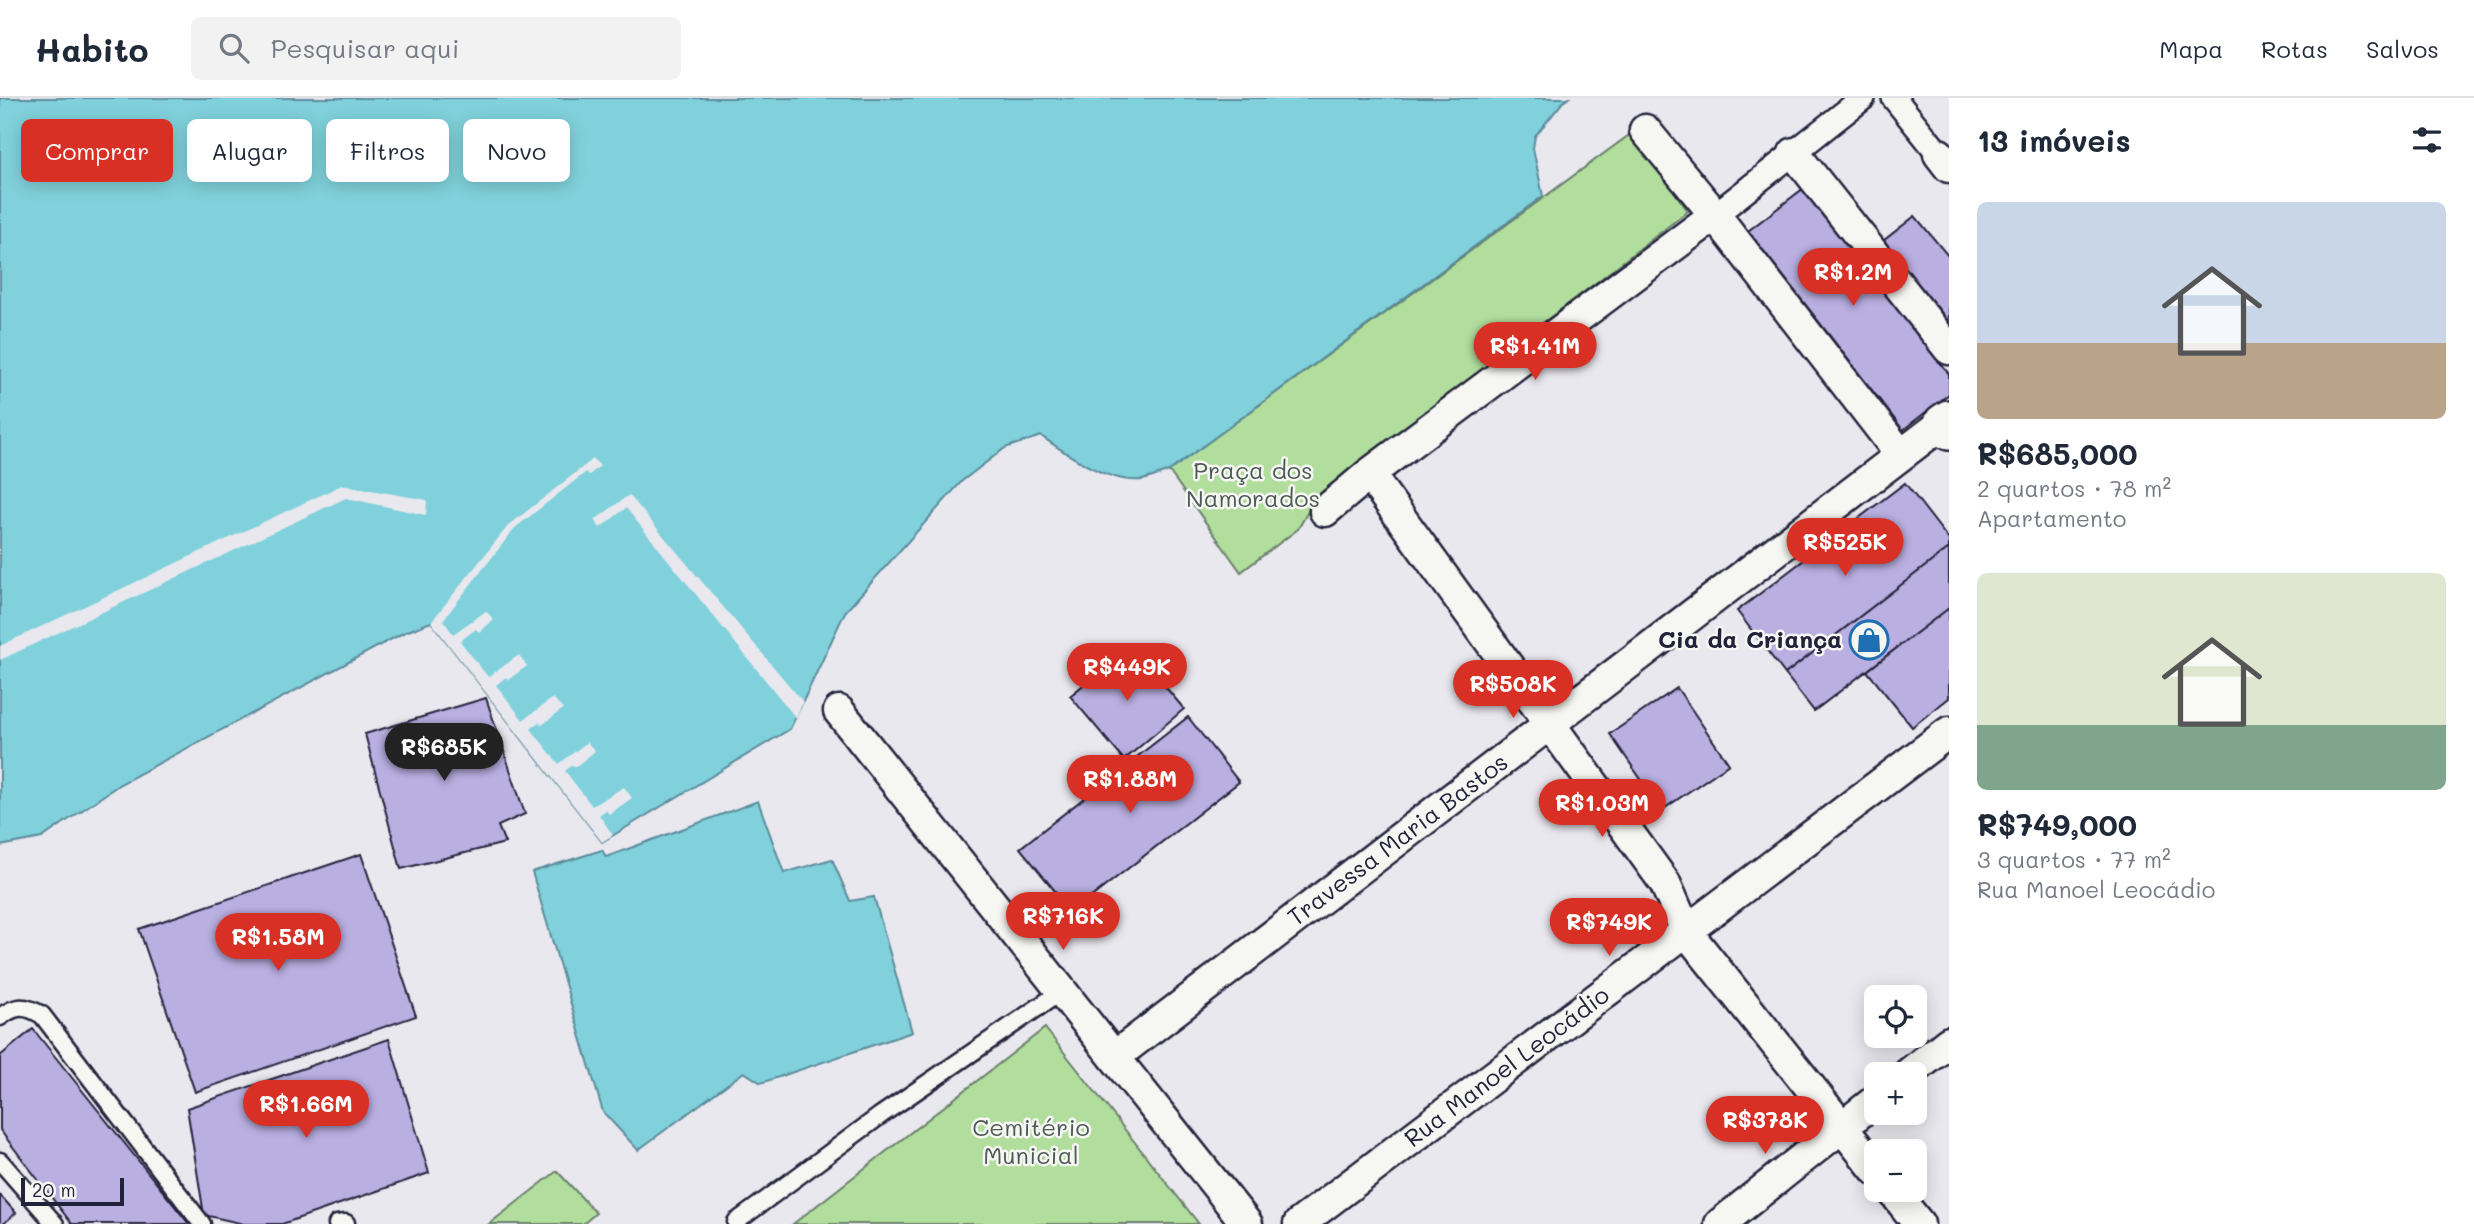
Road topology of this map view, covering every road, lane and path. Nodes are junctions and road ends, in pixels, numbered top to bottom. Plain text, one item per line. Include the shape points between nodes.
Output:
1 (1863, 98) edge
2 (1894, 98) edge
3 (1645, 130) dead end
4 (1794, 153) junction
5 (1944, 161) edge
6 (1715, 215) junction
7 (1949, 349) edge
8 (1947, 424) edge
9 (1901, 455) junction
10 (1369, 474) junction
11 (1325, 511) dead end
12 (839, 711) dead end
13 (1550, 723) junction
14 (1949, 732) edge
15 (1686, 931) junction
16 (1062, 991) junction
17 (0, 1017) edge
18 (1949, 1042) edge
19 (1114, 1057) junction
20 (1923, 1062) edge
21 (1864, 1110) edge
22 (1842, 1127) junction
23 (1864, 1155) edge
24 (0, 1161) edge
25 (1902, 1202) edge
26 (55, 1224) edge
27 (202, 1224) edge
28 (738, 1224) edge
29 (1247, 1224) edge
30 (1299, 1224) edge
31 (1720, 1224) edge
32 (1919, 1224) edge

1 - 4 street
2 - 5 street
3 - 6 street
4 - 6 street
4 - 7 street
6 - 9 street
6 - 10 street
8 - 9 street, Travessa Maria Bastos
9 - 13 street, Travessa Maria Bastos
10 - 11 street
10 - 13 street
12 - 16 street
13 - 15 street via 1665,883
13 - 19 street, Travessa Maria Bastos
14 - 15 street, Rua Manoel Leocádio
15 - 22 street
15 - 30 street, Rua Manoel Leocádio
16 - 19 street
16 - 28 lane via 881,1115
17 - 27 lane via 11,1009 29,1007 42,1015
18 - 20 street
19 - 29 street
21 - 22 street
22 - 23 street
22 - 31 street
24 - 26 lane
25 - 32 street

